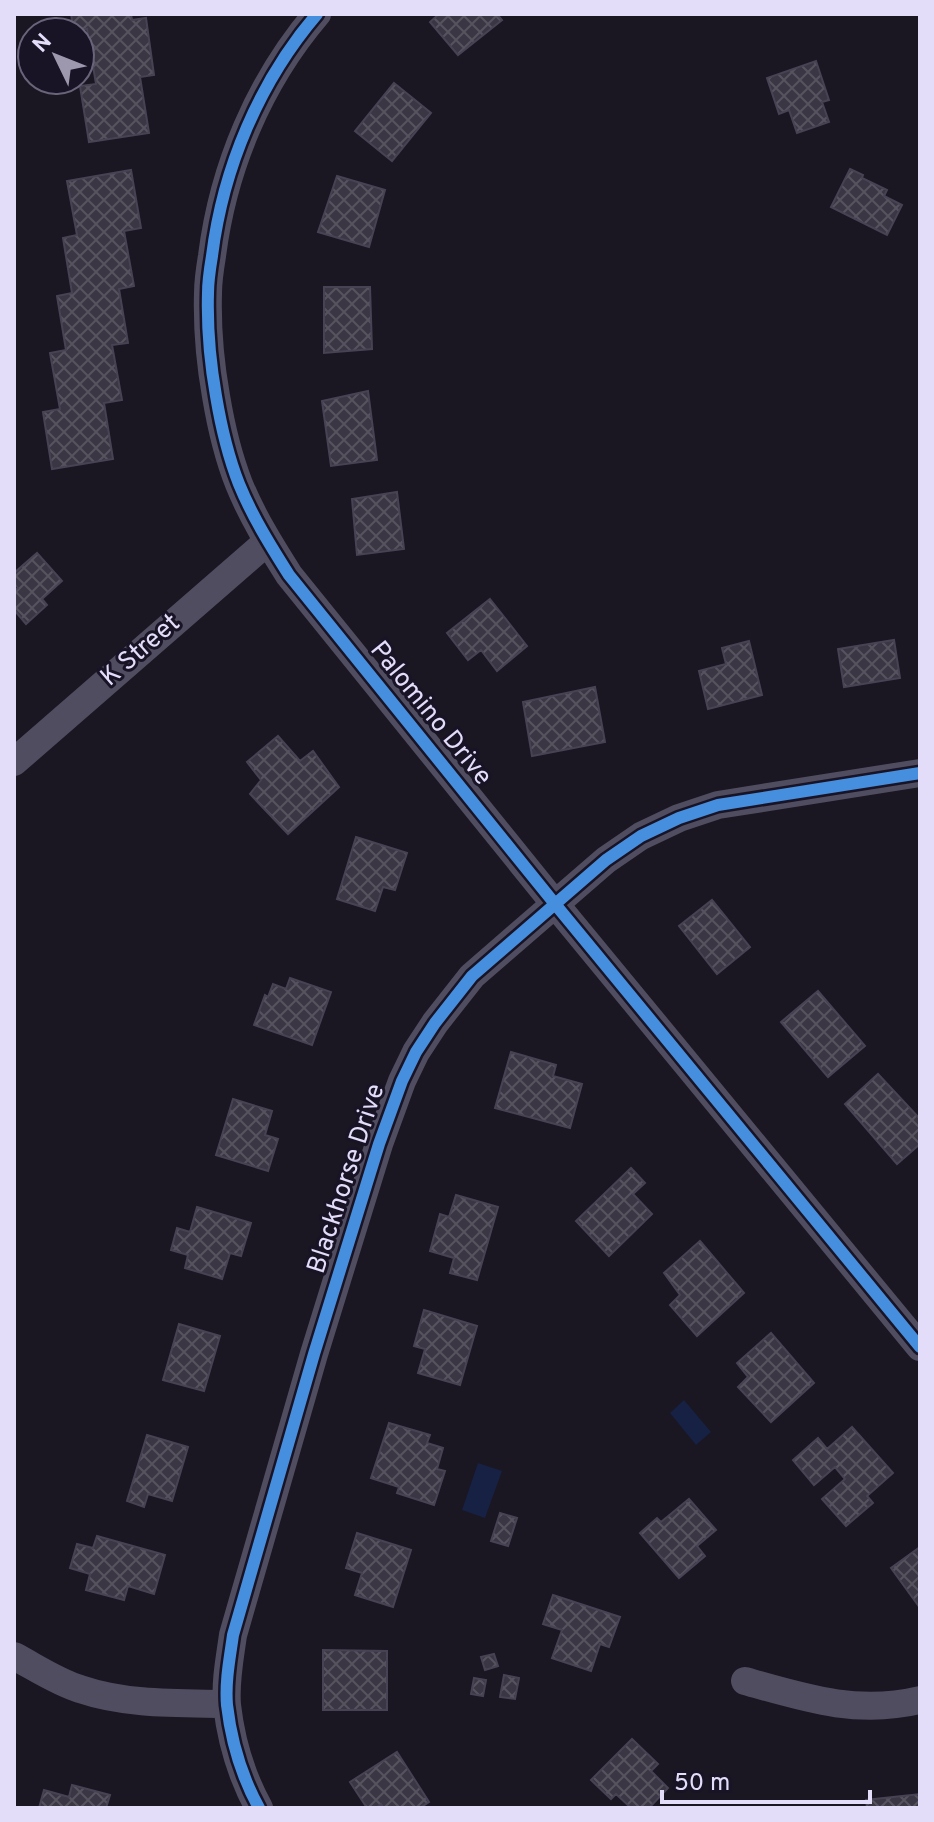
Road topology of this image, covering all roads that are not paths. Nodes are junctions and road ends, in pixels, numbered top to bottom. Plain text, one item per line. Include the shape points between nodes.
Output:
1 (317, 14) edge
2 (268, 541) junction
3 (17, 754) edge
4 (920, 773) edge
5 (555, 904) junction
6 (920, 1347) edge
7 (14, 1656) edge
8 (745, 1681) dead end
9 (920, 1700) edge
10 (227, 1704) junction
11 (259, 1808) edge

1 - 2 street, Palomino Drive via 275,73 233,162 216,225 208,290 212,376 224,436 238,482
2 - 3 street, K Street
2 - 5 street, Palomino Drive via 289,575
4 - 5 street, Blackhorse Drive via 718,805 679,818 606,860
5 - 6 street, Palomino Drive
5 - 10 street, Blackhorse Drive via 472,976 435,1023 402,1081 314,1354 233,1635
7 - 10 street via 76,1688 111,1698
8 - 9 street via 834,1704 871,1707
10 - 11 street, Blackhorse Drive via 235,1749

